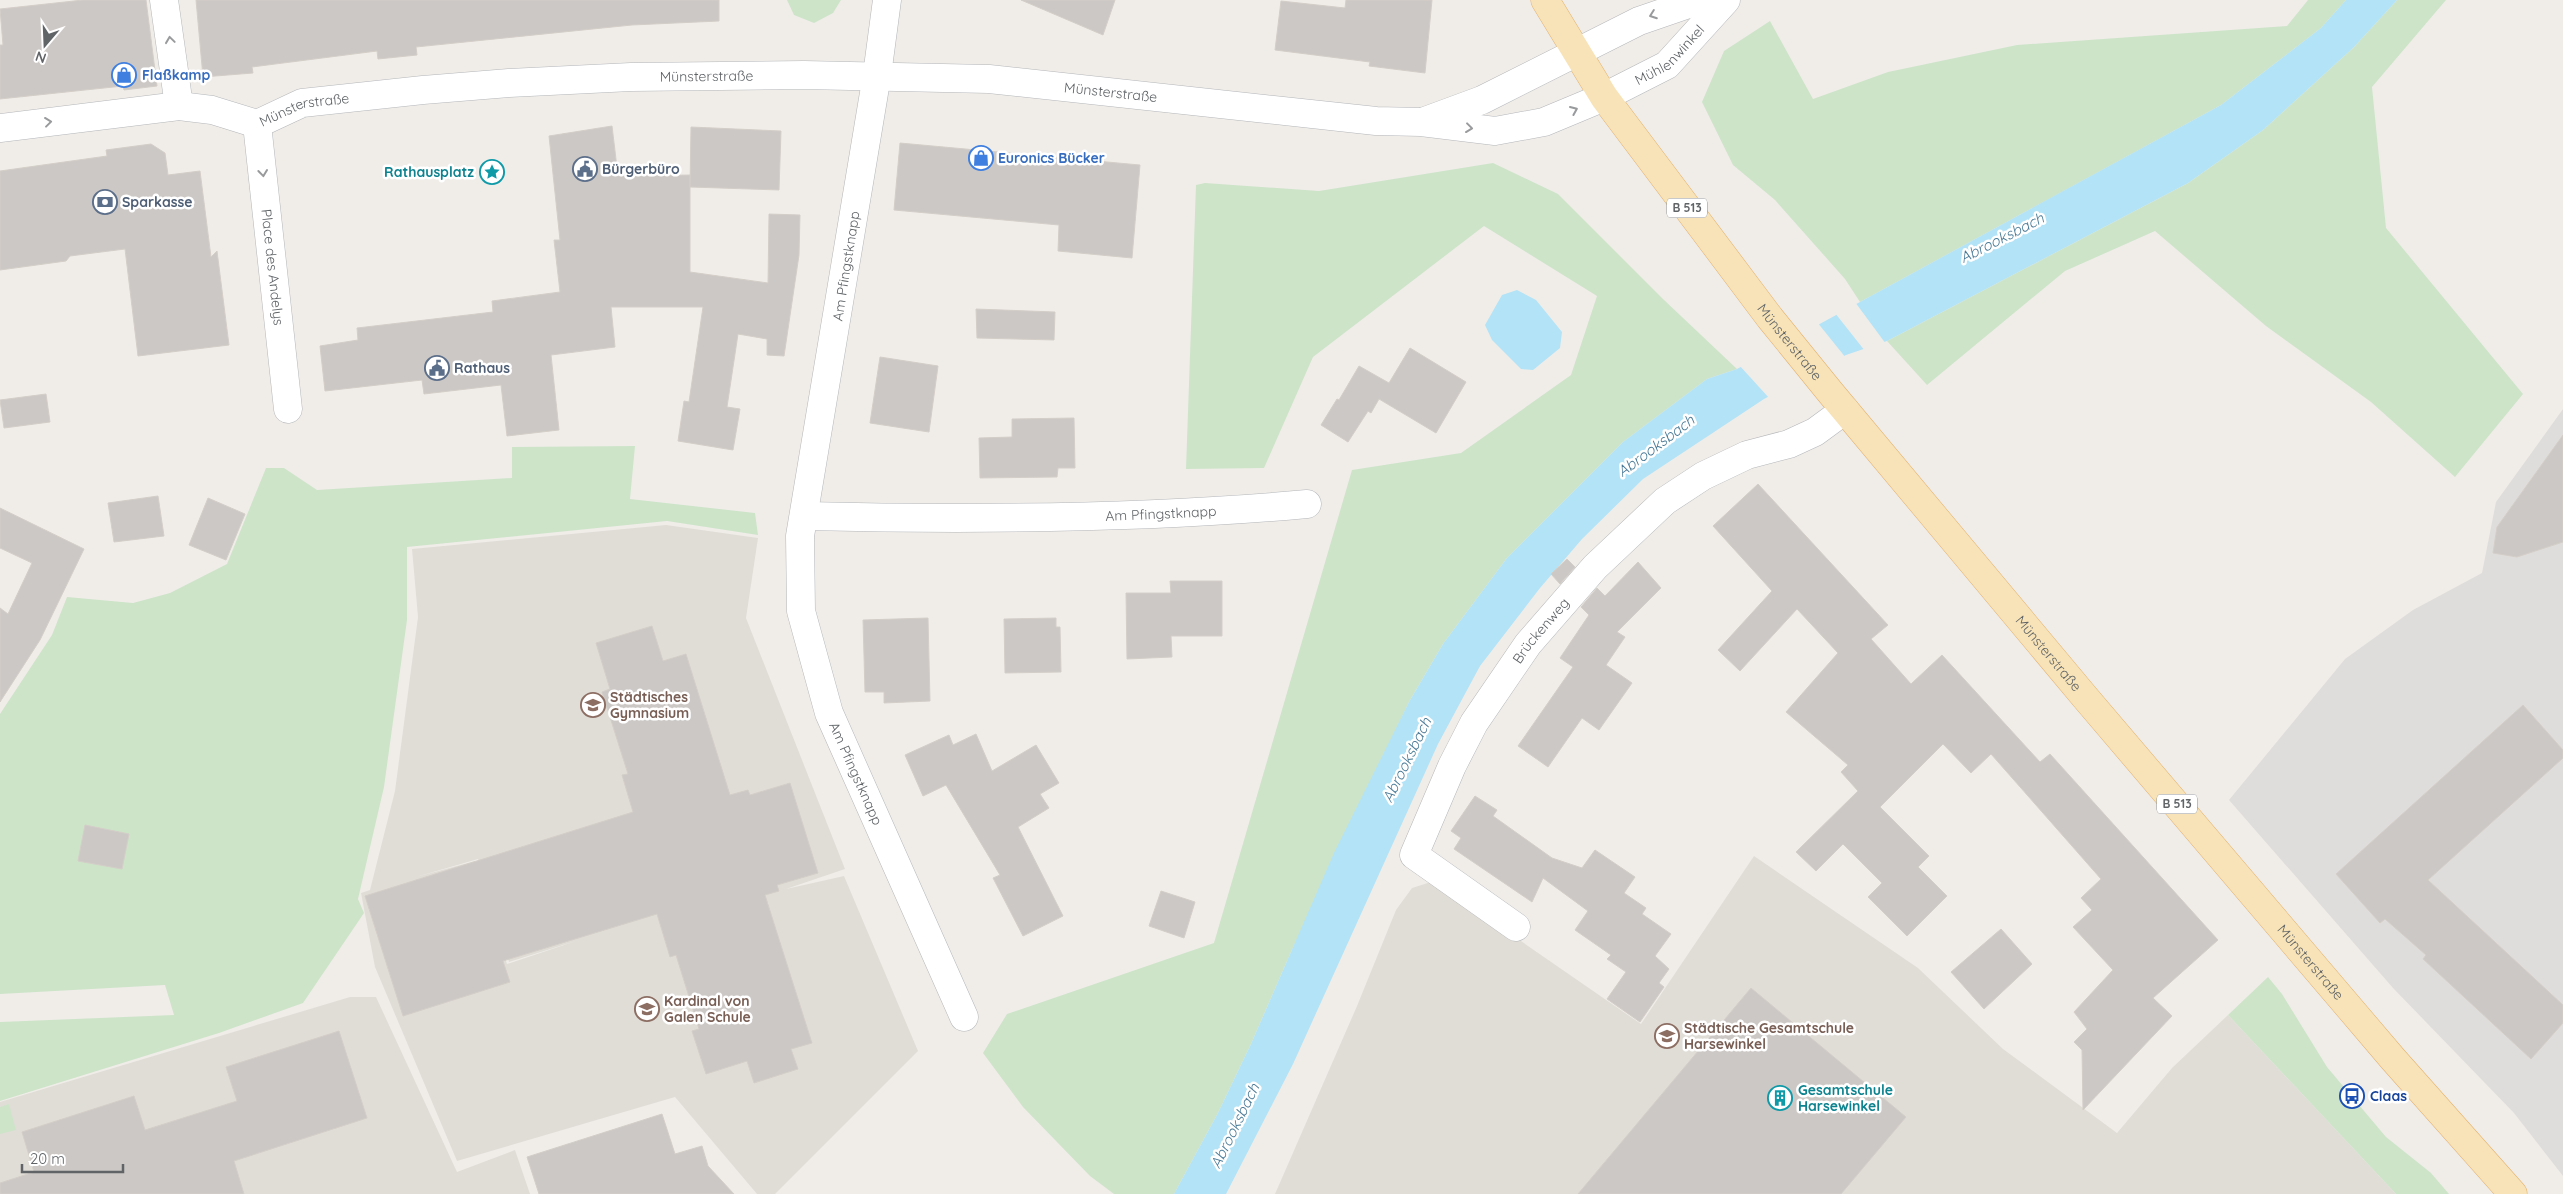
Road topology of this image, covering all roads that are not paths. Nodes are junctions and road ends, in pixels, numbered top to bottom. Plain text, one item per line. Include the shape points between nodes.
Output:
1 (164, 0) edge
2 (887, 0) edge
3 (1545, 0) edge
4 (1700, 0) edge
5 (1726, 0) edge
6 (1575, 52) junction
7 (877, 75) junction
8 (1604, 97) junction
9 (179, 106) junction
10 (1421, 122) junction
11 (257, 124) junction
12 (0, 128) edge
13 (1837, 401) junction
14 (288, 409) dead end
15 (1308, 504) dead end
16 (804, 516) junction
17 (1516, 927) dead end
18 (964, 1017) dead end
19 (2512, 1194) edge

9 -> 1 street
2 - 7 street, Am Pfingstknapp
3 - 6 main road, B 513
4 -> 6 street, Mühlenwinkel via 1639,21
5 - 8 street, Mühlenwinkel via 1667,65
6 - 8 main road, Münsterstraße / B 513
6 - 10 street, Münsterstraße via 1482,100
7 - 10 street, Münsterstraße via 989,80 1376,121
7 - 11 street, Münsterstraße via 631,77 490,84 302,103
7 - 16 street, Am Pfingstknapp
10 -> 8 street, Münsterstraße via 1496,131 1544,122
8 - 13 main road, Münsterstraße / B 513 via 1770,318
9 - 11 street, Münsterstraße via 212,110
12 -> 9 street, Münsterstraße
11 -> 14 street, Place des Andelys
13 - 17 street, Brückenweg via 1815,432 1790,444 1747,455 1704,476 1665,502 1595,567 1528,644 1474,723 1414,855
13 - 19 main road, Münsterstraße / B 513 via 2393,1059
15 - 16 street, Am Pfingstknapp via 1203,514
16 - 18 street, Am Pfingstknapp via 800,536 801,610 829,713

